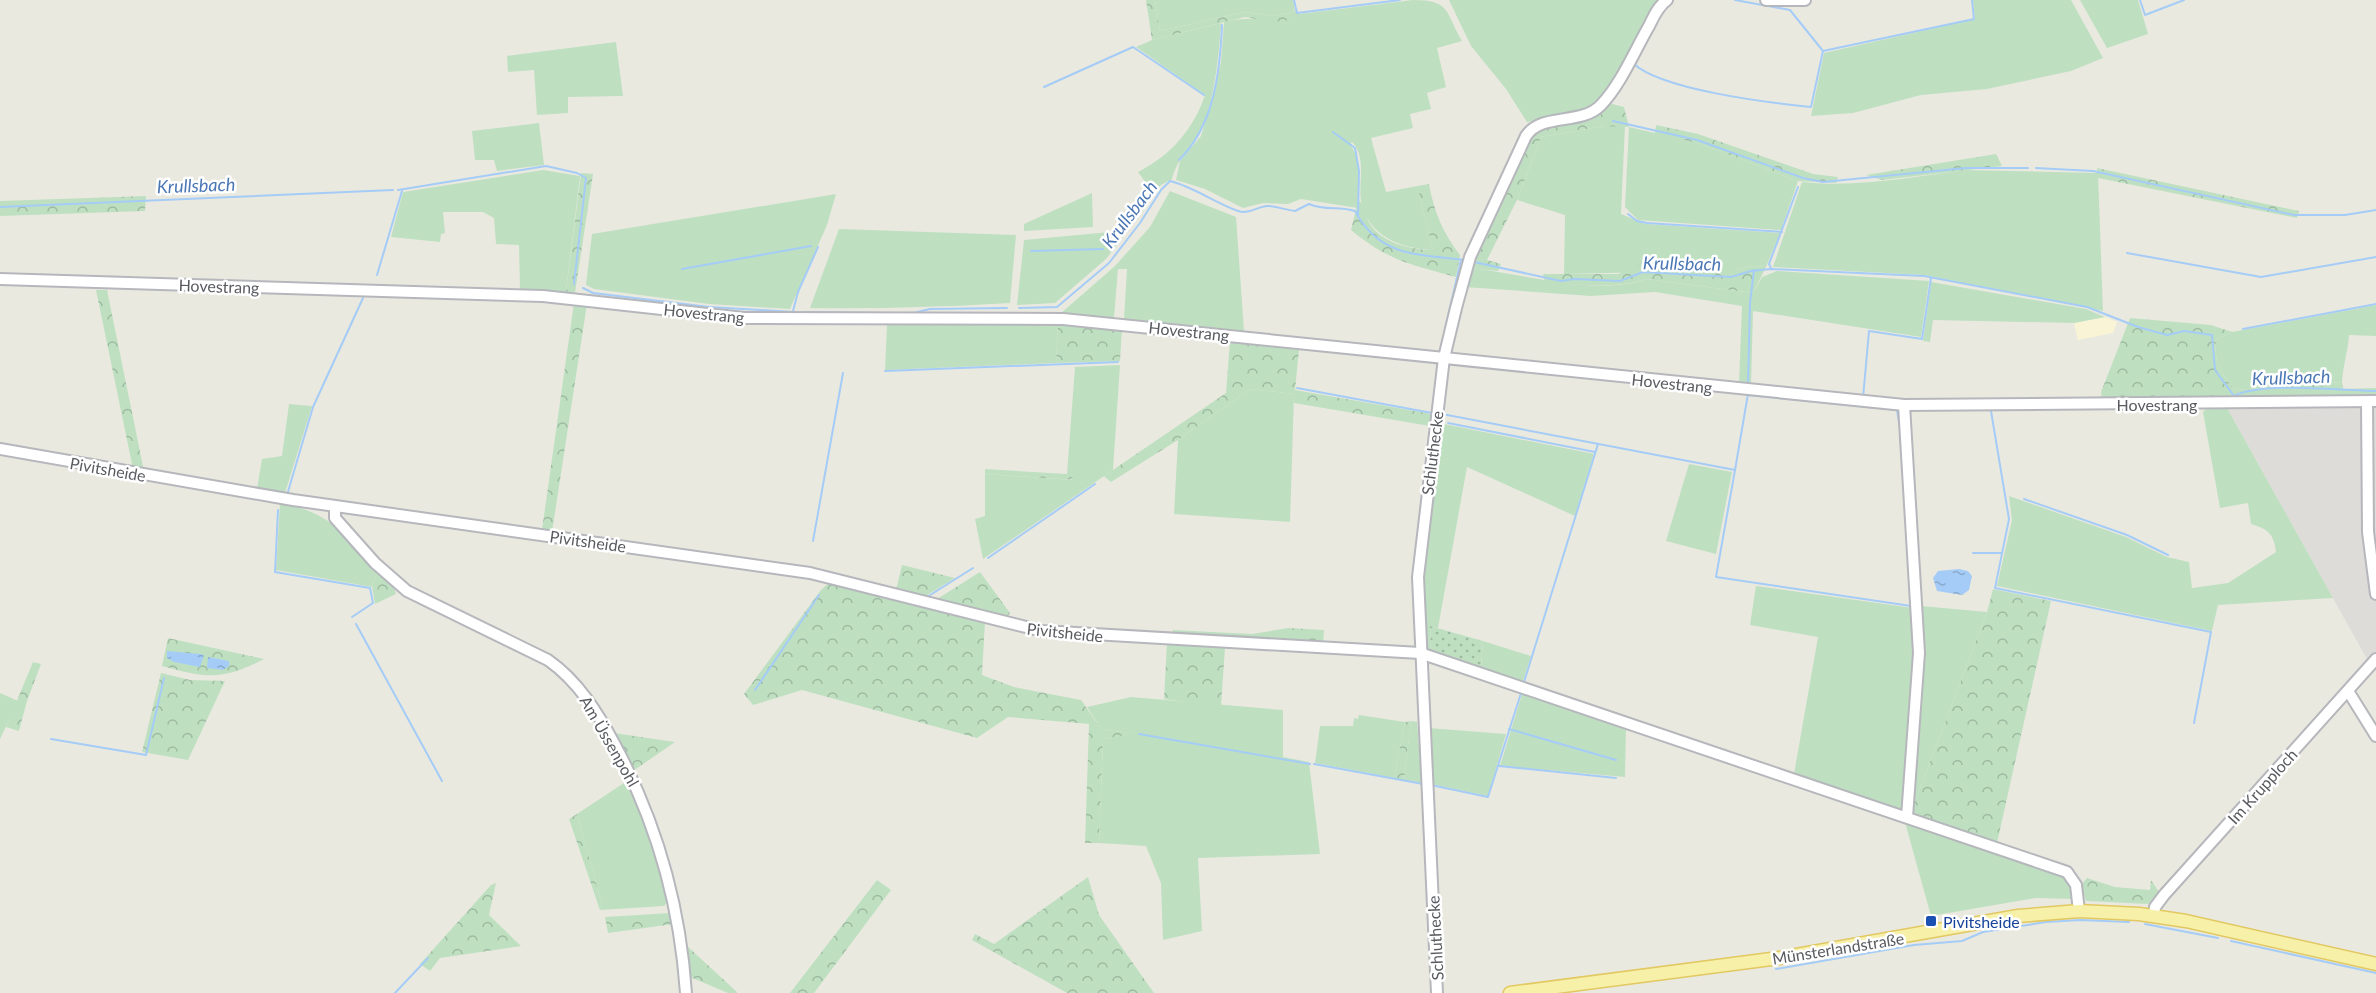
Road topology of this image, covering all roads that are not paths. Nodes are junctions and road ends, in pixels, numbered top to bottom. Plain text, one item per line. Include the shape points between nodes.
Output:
1 (1667, 0) edge
2 (1766, 0) edge
3 (1805, 0) edge
4 (0, 279) edge
5 (1444, 358) junction
6 (2372, 401) edge
7 (1904, 405) junction
8 (0, 449) edge
9 (335, 507) junction
10 (2376, 594) edge
11 (1420, 653) junction
12 (2376, 659) edge
13 (2348, 691) junction
14 (2376, 736) edge
15 (1907, 817) junction
16 (2079, 911) junction
17 (2154, 916) junction
18 (2376, 964) edge
19 (686, 993) edge
20 (1437, 993) edge
21 (1510, 993) edge

1 - 5 street, Schluthecke via 1599,108 1529,131 1468,261
2 - 3 street
4 - 5 street, Hovestrang via 543,296 755,318 1063,319
5 - 7 street, Hovestrang
5 - 11 street, Schluthecke via 1418,577
6 - 7 street, Hovestrang
6 - 10 street via 2368,532
7 - 15 street via 1919,653
8 - 9 street, Pivitsheide
9 - 11 street, Pivitsheide via 798,571 1042,631
9 - 19 street, Am Üssenpohl via 335,518 407,591 548,660 584,694 631,775 653,828 675,909
11 - 15 street, Pivitsheide
11 - 20 street, Schluthecke
12 - 13 street, Im Krupploch
13 - 14 street
13 - 17 street, Im Krupploch via 2164,896 2155,907
15 - 16 street, Pivitsheide via 2067,872 2076,885
16 - 17 main road, Münsterlandstraße
16 - 21 main road, Münsterlandstraße via 2018,916 1779,958
17 - 18 main road, Münsterlandstraße

